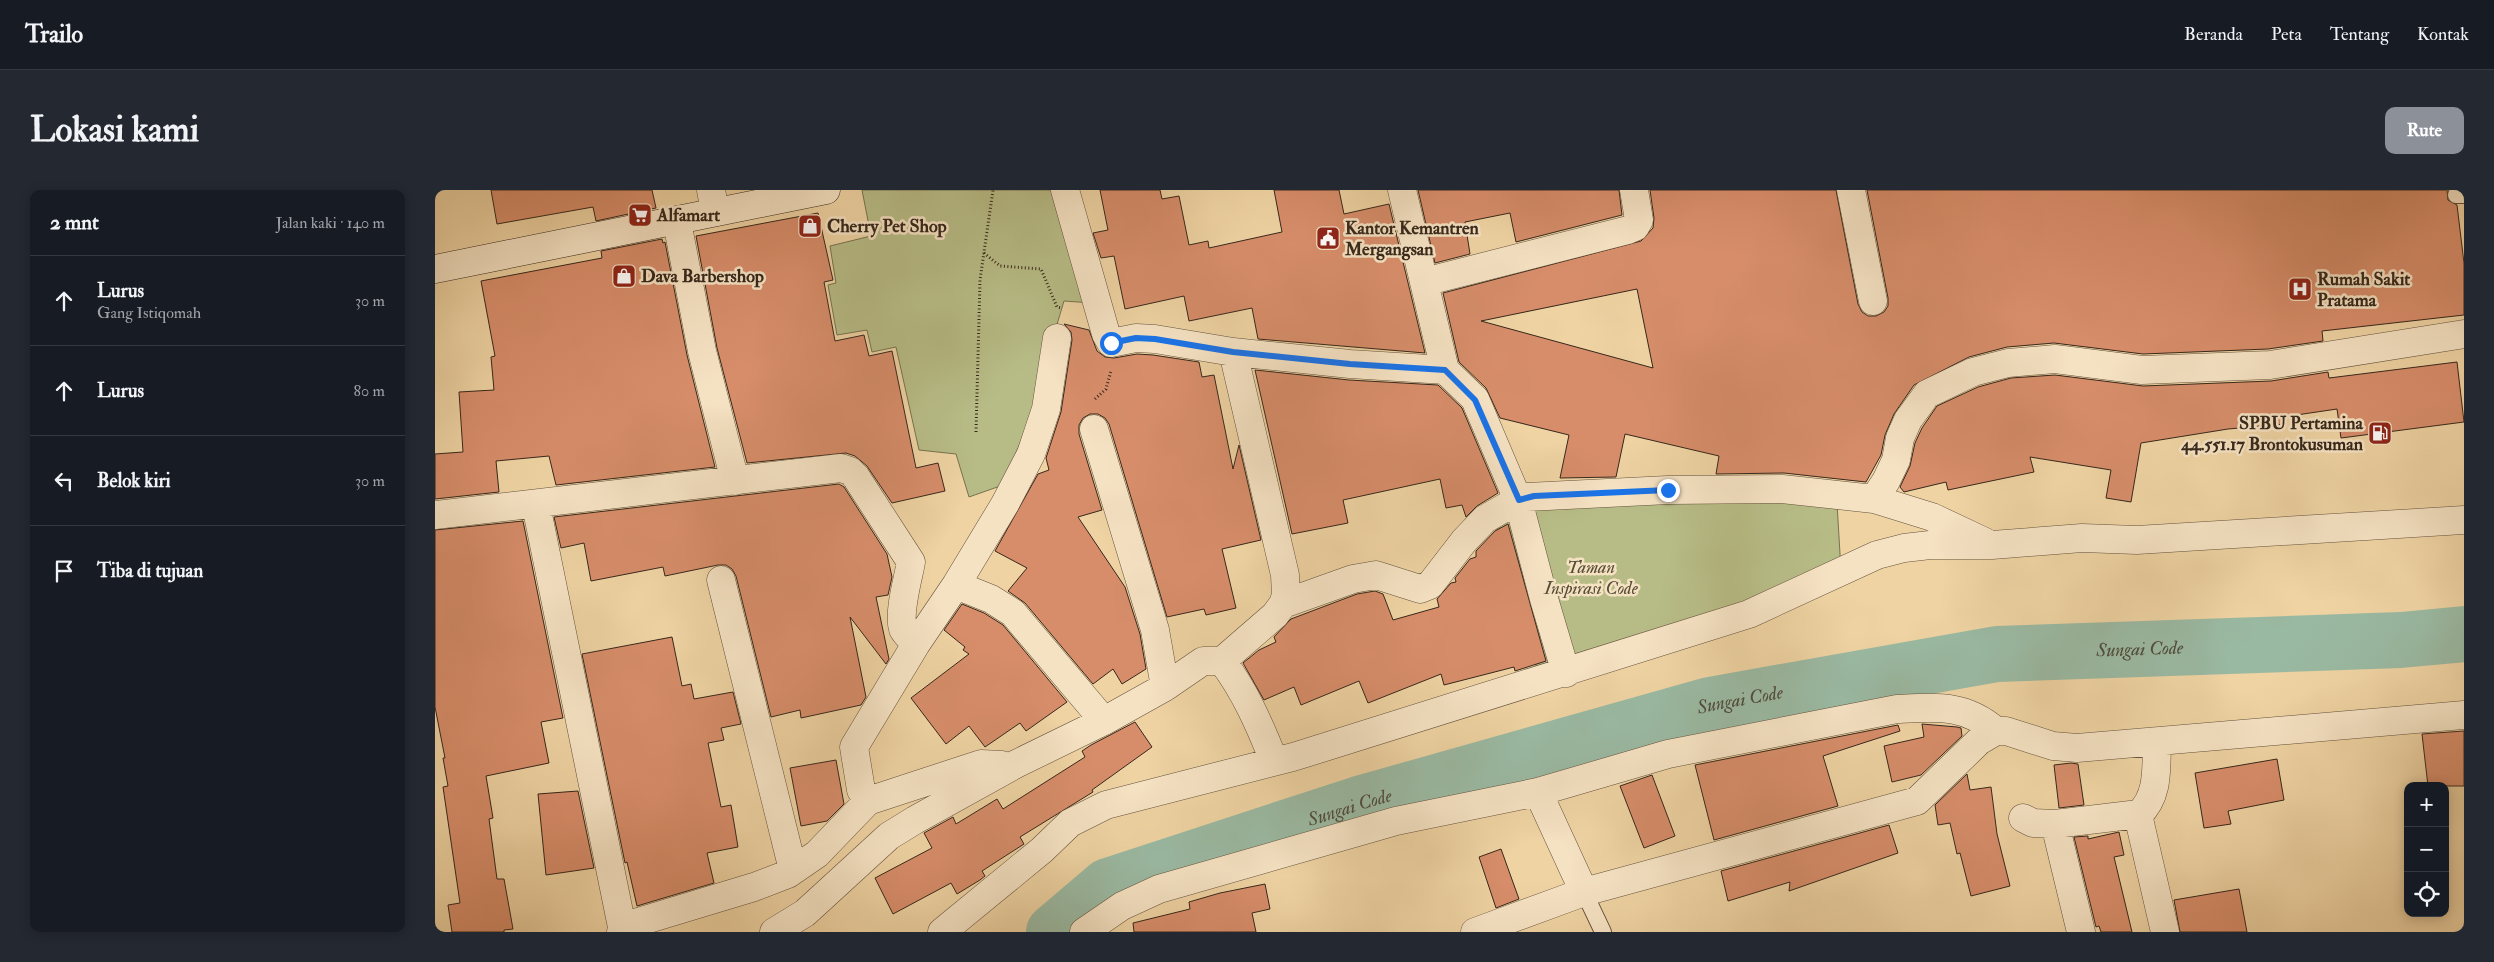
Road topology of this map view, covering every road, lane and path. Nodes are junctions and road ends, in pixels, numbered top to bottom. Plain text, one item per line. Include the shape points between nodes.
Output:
1 (826, 190) edge
2 (993, 190) edge
3 (1065, 190) edge
4 (1402, 190) edge
5 (1634, 190) edge
6 (1851, 190) edge
7 (713, 201) edge
8 (677, 222) junction
9 (984, 253) junction
10 (435, 269) edge
11 (1424, 282) junction
12 (1873, 301) dead end
13 (1057, 307) dead end
14 (2464, 334) edge
15 (1057, 338) dead end
16 (1111, 343) junction
17 (1233, 352) junction
18 (1445, 370) junction
19 (1094, 429) joint
20 (976, 432) dead end
21 (735, 481) junction
22 (1874, 499) junction
23 (1519, 500) junction
24 (536, 505) junction
25 (435, 515) edge
26 (2464, 520) edge
27 (1992, 545) junction
28 (721, 580) dead end
29 (956, 585) junction
30 (1283, 604) junction
31 (916, 644) junction
32 (1222, 661) junction
33 (1566, 673) junction
34 (1165, 687) junction
35 (2464, 715) edge
36 (1105, 721) junction
37 (1996, 731) junction
38 (2157, 743) junction
39 (1274, 761) junction
40 (1016, 764) junction
41 (1538, 792) junction
42 (868, 801) junction
43 (2139, 814) junction
44 (2023, 818) dead end
45 (2055, 824) junction
46 (793, 870) junction
47 (1584, 892) junction
48 (622, 929) edge
49 (774, 932) edge
50 (942, 932) edge
51 (1084, 932) edge
52 (1475, 932) edge
53 (1603, 932) edge
54 (2081, 932) edge
55 (2165, 932) edge

1 - 7 street
2 - 9 path
3 - 16 street via 1105,334
4 - 11 street
5 - 11 street via 1639,220 1635,227
6 - 12 street
7 - 8 street
8 - 10 street
8 - 21 street via 702,351
9 - 13 path via 1000,266 1041,269
9 - 20 path via 980,280
11 - 18 street
14 - 22 street via 2270,365 2142,370 2055,359 2008,363 1973,372 1927,394 1908,420 1899,438 1896,460
15 - 29 street via 1046,409 1031,454
16 - 17 street via 1136,338 1155,339
16 - 19 path via 1111,374 1106,389 1094,400
17 - 18 street
17 - 30 street via 1285,575
18 - 23 street via 1475,400
19 - 34 street via 1155,630
21 - 24 street
21 - 31 street via 841,468 851,470 911,562 902,626
22 - 23 street via 1773,489 1668,490 1534,496
22 - 27 street via 1932,517
23 - 30 street via 1485,519 1430,585 1420,589 1377,575 1353,579
23 - 33 street
24 - 25 street
24 - 48 street
26 - 27 street via 2147,540 2082,538
27 - 33 street via 1930,545 1877,555 1749,614
28 - 46 street
29 - 31 street
29 - 36 street via 991,598 1013,613
30 - 32 street via 1275,615
31 - 42 street via 854,747 861,790
32 - 34 street via 1203,661
32 - 39 street via 1251,707
33 - 39 street
34 - 36 street
35 - 38 street
36 - 40 street
37 - 38 street via 2006,730 2063,748
37 - 41 street via 1982,718 1964,711 1897,709 1668,754
37 - 47 street via 1979,741 1917,801
38 - 43 street via 2153,797
39 - 50 street via 1106,805 1070,824
40 - 42 street via 981,764
40 - 49 street via 889,836 805,913
41 - 47 street
41 - 51 street via 1396,821 1159,889 1122,906
42 - 46 street via 817,854
43 - 45 street
43 - 55 street
44 - 45 street via 2033,823
45 - 54 street
46 - 48 street via 754,887
47 - 52 street
47 - 53 lane

